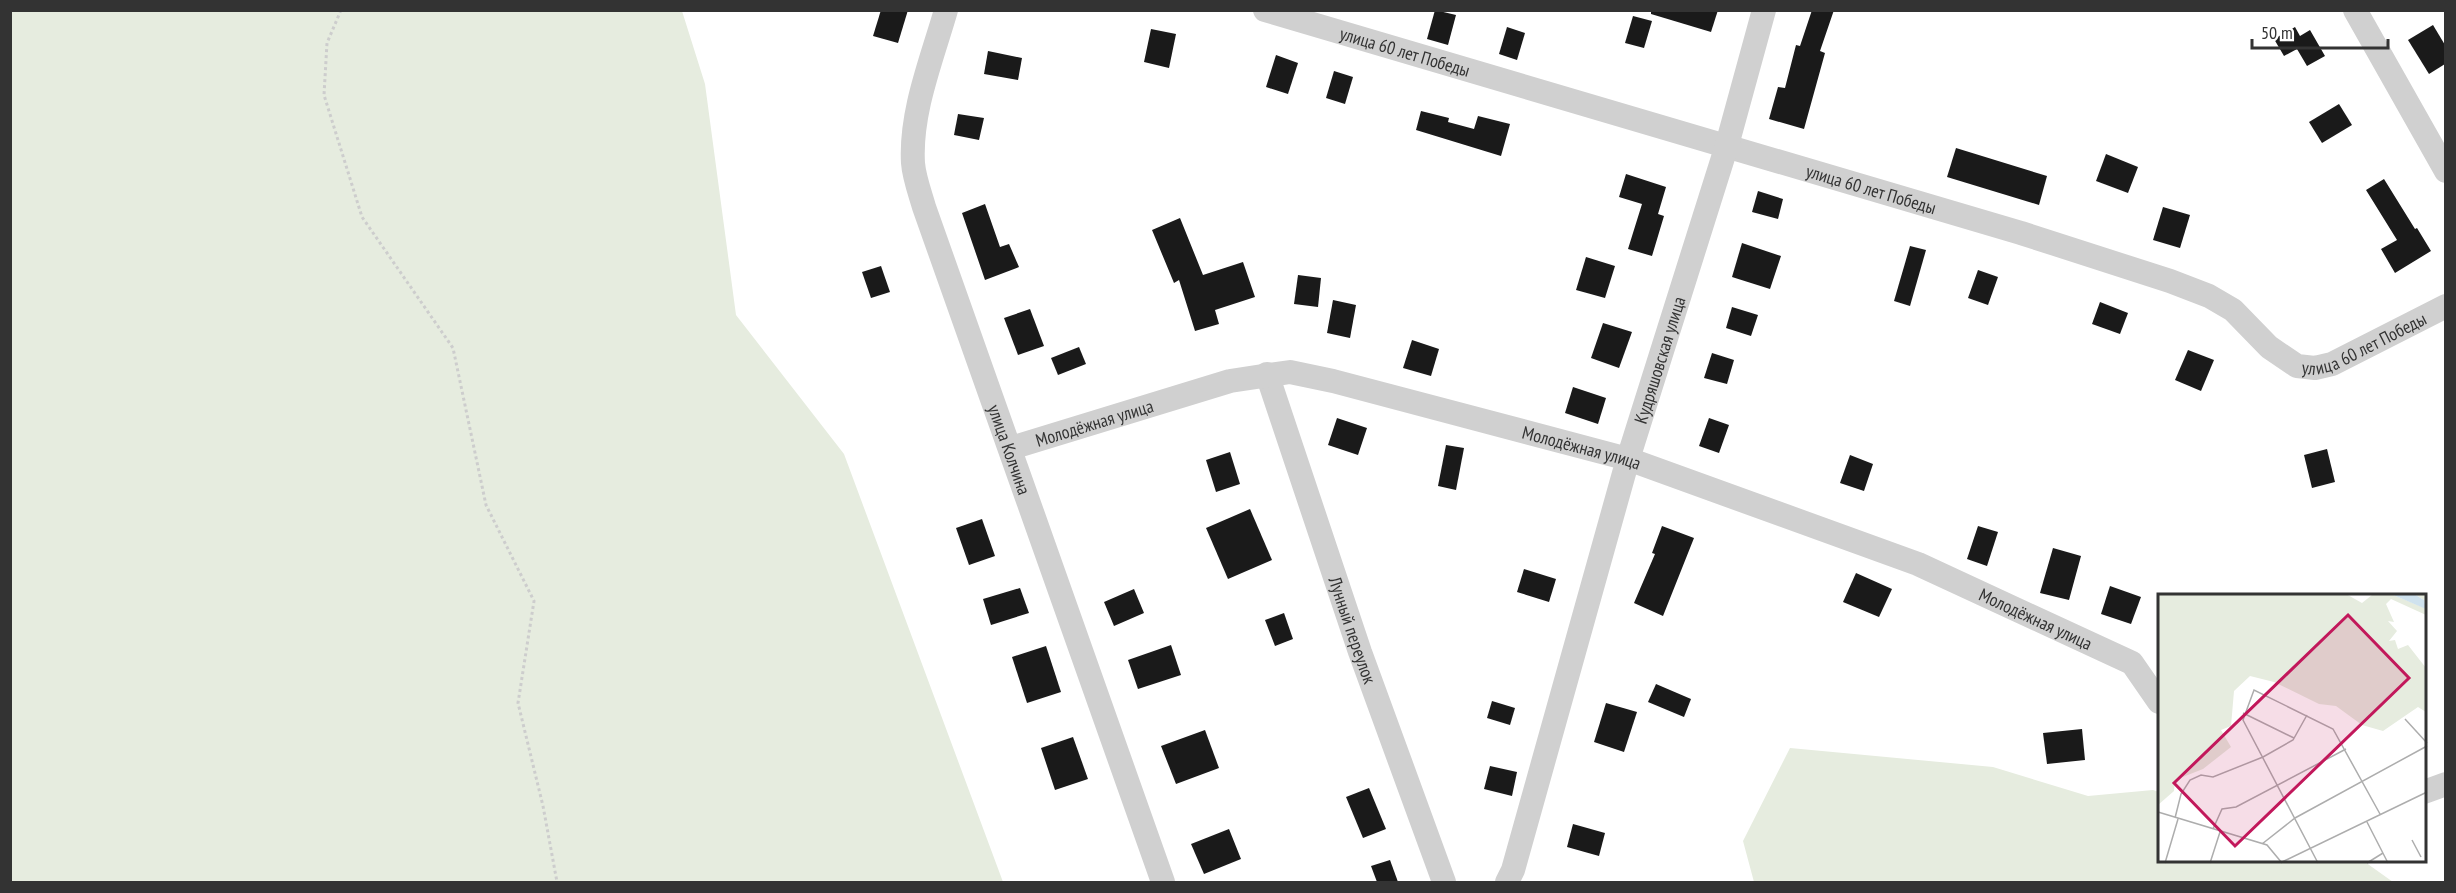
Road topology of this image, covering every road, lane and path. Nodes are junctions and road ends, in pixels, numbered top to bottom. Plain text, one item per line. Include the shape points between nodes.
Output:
1 (341, 10) edge
2 (946, 10) edge
3 (1265, 10) edge
4 (1764, 10) edge
5 (2355, 10) edge
6 (1726, 145) junction
7 (2445, 171) edge
8 (2445, 306) edge
9 (1267, 374) junction
10 (1011, 448) junction
11 (1628, 459) junction
12 (2158, 701) edge
13 (2445, 784) edge
14 (2426, 791) edge
15 (557, 882) edge
16 (1163, 882) edge
17 (1444, 882) edge
18 (1507, 882) edge

1 - 15 path via 327,43 324,95 362,217 453,348 486,505 534,601 518,702
2 - 10 street, улица Колчина via 915,125 913,165 924,207
3 - 6 street, улица 60 лет Победы
4 - 6 street, Кудряшовская улица
5 - 7 street
6 - 8 street, улица 60 лет Победы via 2021,233 2209,296 2233,310 2270,347 2296,366 2315,368 2332,364
6 - 11 street, Кудряшовская улица
9 - 10 street, Молодёжная улица via 1230,381
9 - 11 street, Молодёжная улица via 1290,372 1333,381
9 - 17 street, Лунный переулок via 1360,652
10 - 16 street, улица Колчина
11 - 12 street, Молодёжная улица via 1918,564 2132,663
11 - 18 street, Кудряшовская улица
13 - 14 street

